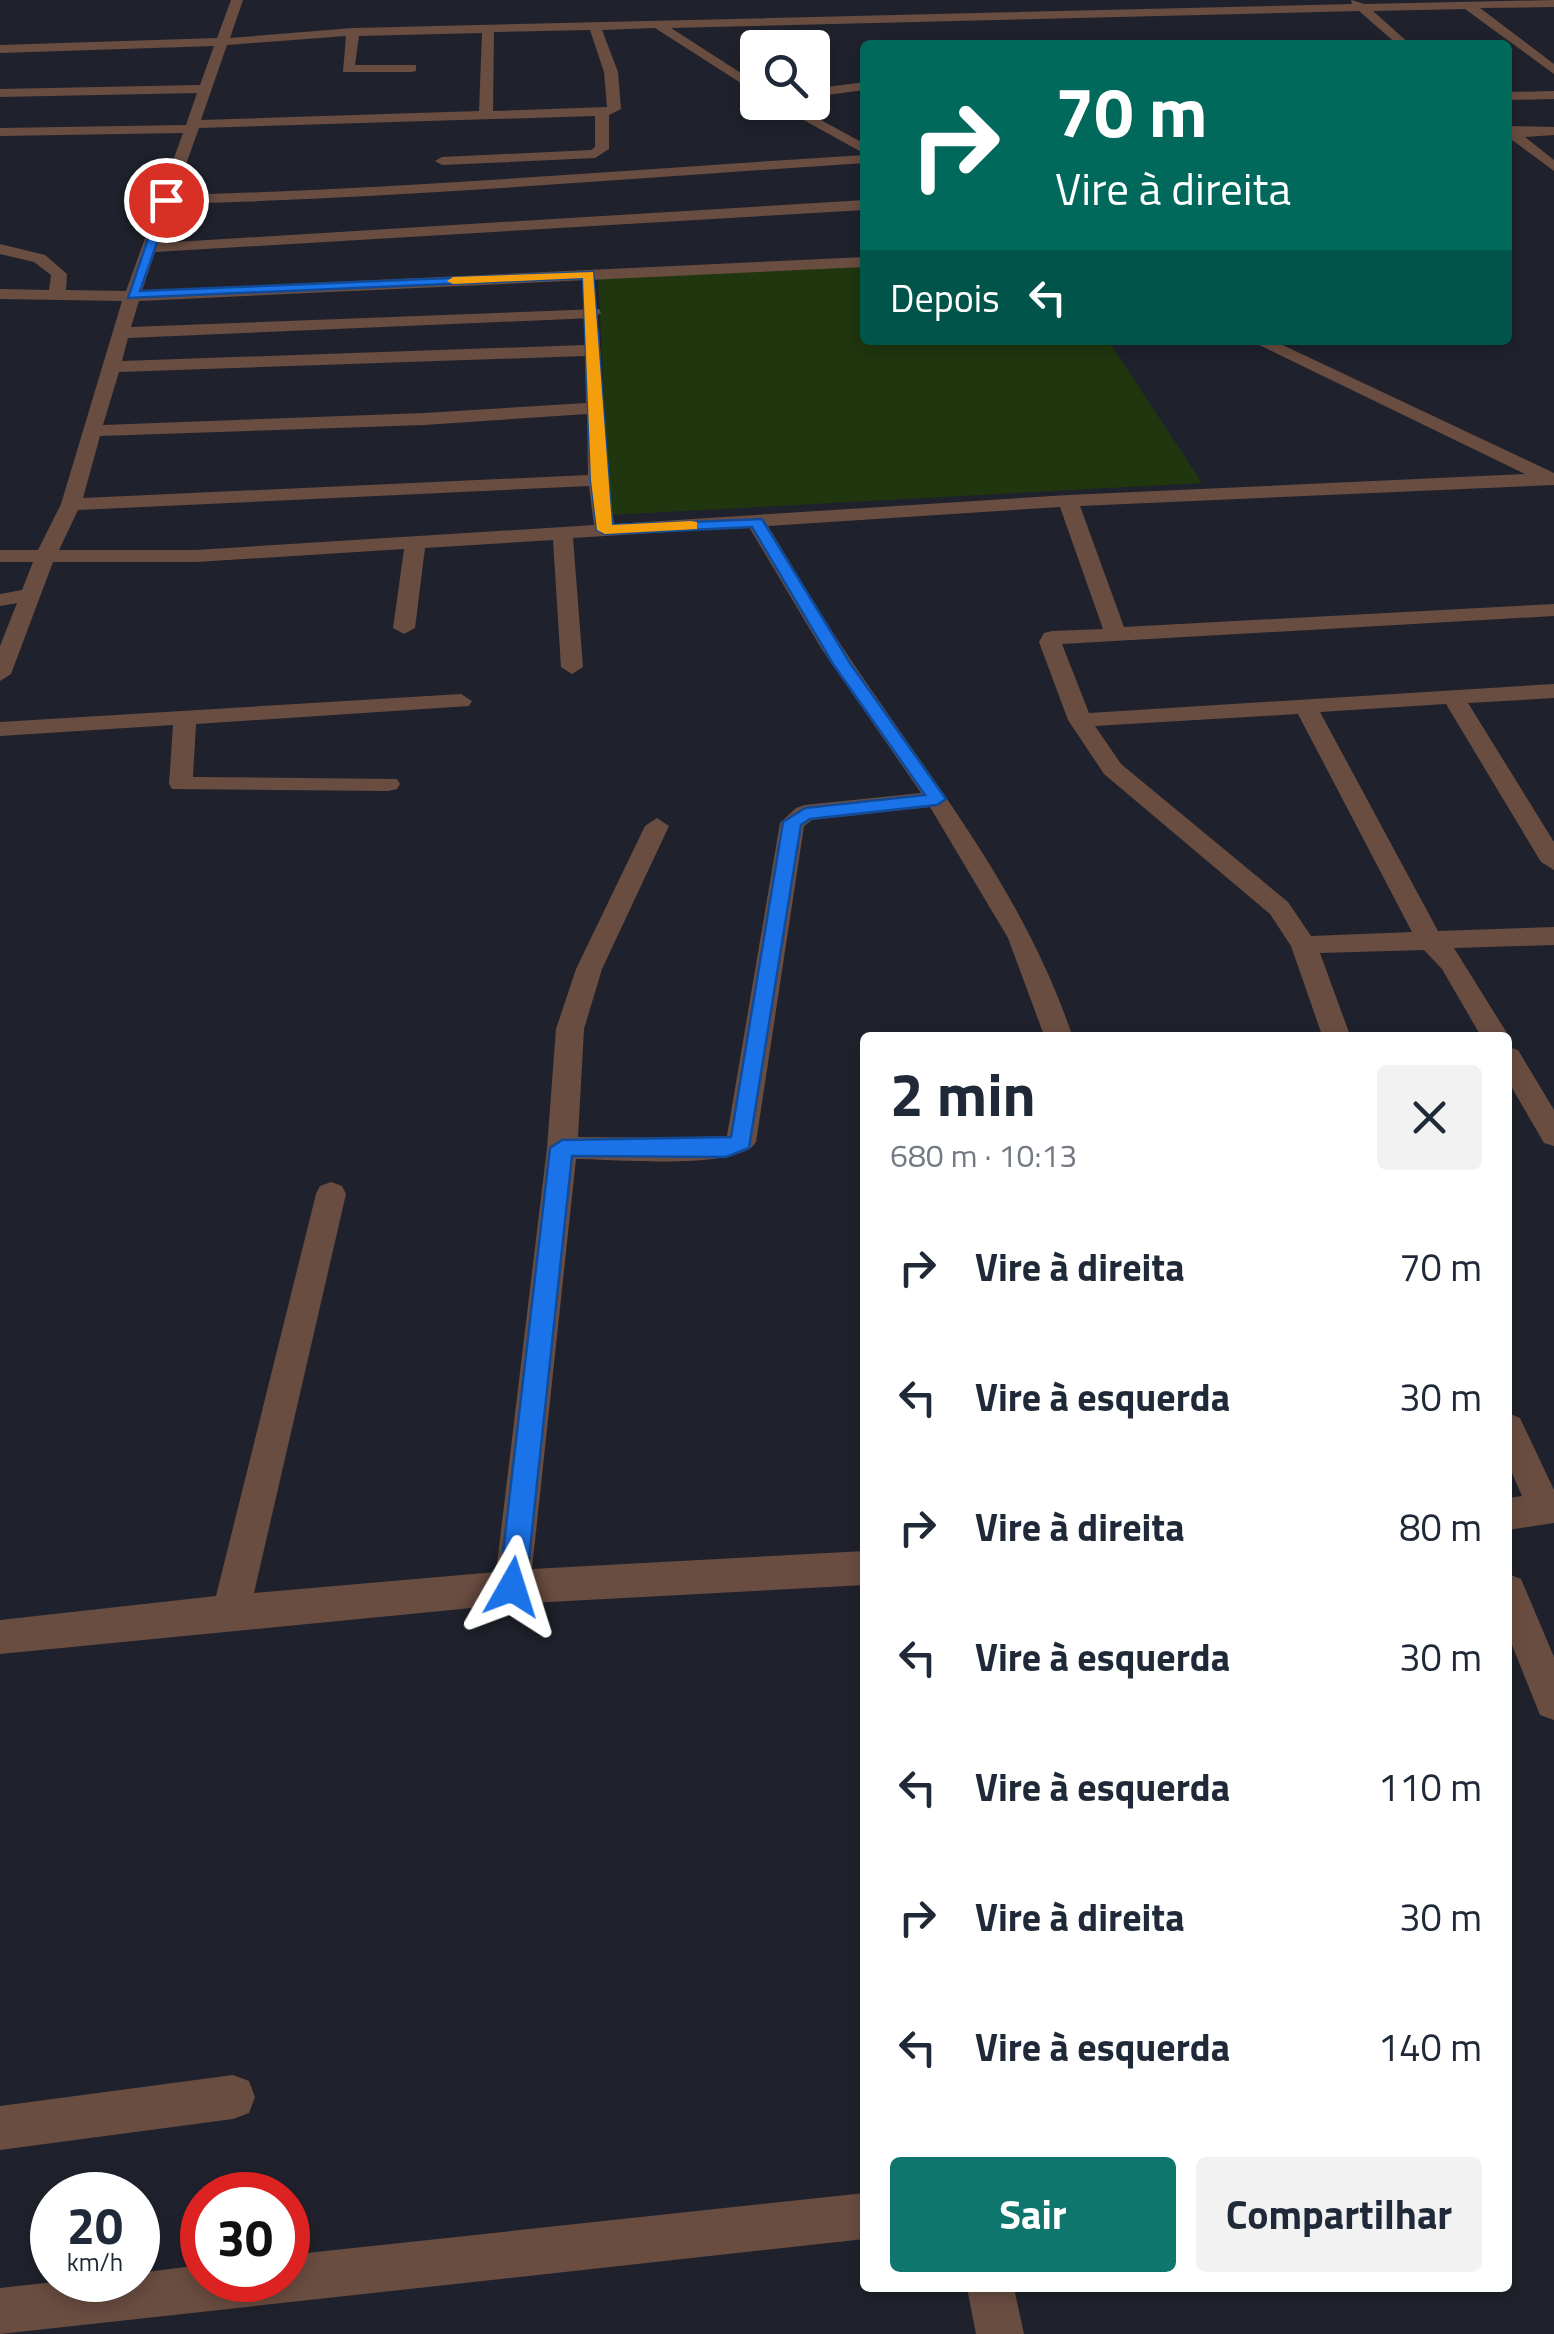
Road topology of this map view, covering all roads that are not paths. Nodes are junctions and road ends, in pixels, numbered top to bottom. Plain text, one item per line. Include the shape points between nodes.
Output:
1 (237, 0) edge
2 (1158, 0) edge
3 (1551, 2) edge
4 (1358, 3) edge
5 (1466, 4) junction
6 (603, 6) dead end
7 (1169, 12) junction
8 (969, 18) junction
9 (658, 25) junction
10 (595, 26) junction
11 (612, 26) junction
12 (488, 29) junction
13 (353, 32) junction
14 (976, 32) dead end
15 (1399, 40) edge
16 (220, 42) junction
17 (0, 49) edge
18 (412, 68) dead end
19 (1554, 70) edge
20 (740, 78) edge
21 (860, 87) edge
22 (208, 90) junction
23 (830, 91) edge
24 (0, 93) edge
25 (1554, 95) edge
26 (1512, 96) edge
27 (602, 112) junction
28 (486, 116) junction
29 (811, 120) edge
30 (193, 126) junction
31 (1554, 131) edge
32 (0, 132) edge
33 (1512, 132) edge
34 (1512, 134) edge
35 (860, 147) edge
36 (860, 159) edge
37 (442, 161) dead end
38 (1521, 163) dead end
39 (1551, 165) edge
40 (166, 200) junction
41 (860, 205) edge
42 (0, 248) edge
43 (151, 248) junction
44 (860, 262) edge
45 (589, 274) junction
46 (0, 294) edge
47 (58, 295) junction
48 (132, 296) junction
49 (593, 313) junction
50 (120, 333) junction
51 (1269, 345) edge
52 (594, 350) junction
53 (110, 367) junction
54 (595, 408) junction
55 (92, 431) junction
56 (598, 480) junction
57 (1553, 480) edge
58 (1068, 501) junction
59 (72, 504) junction
60 (756, 522) junction
61 (605, 530) junction
62 (563, 535) junction
63 (415, 546) junction
64 (0, 556) edge
65 (45, 557) junction
66 (32, 594) junction
67 (0, 600) edge
68 (1554, 610) edge
69 (404, 628) dead end
70 (1115, 633) junction
71 (572, 667) dead end
72 (0, 674) edge
73 (1554, 691) edge
74 (1453, 697) junction
75 (460, 700) dead end
76 (1305, 706) junction
77 (185, 718) junction
78 (1080, 720) junction
79 (0, 729) edge
80 (388, 784) dead end
81 (937, 799) junction
82 (657, 826) dead end
83 (1554, 862) edge
84 (1554, 936) edge
85 (1430, 940) junction
86 (1304, 945) junction
87 (1058, 1032) edge
88 (1335, 1032) edge
89 (1492, 1032) edge
90 (1512, 1064) edge
91 (1554, 1135) edge
92 (562, 1148) junction
93 (331, 1194) dead end
94 (1512, 1436) edge
95 (1549, 1508) edge
96 (1512, 1513) edge
97 (860, 1568) edge
98 (512, 1587) junction
99 (1512, 1601) edge
100 (231, 1612) junction
101 (0, 1638) edge
102 (1554, 1702) edge
103 (233, 2097) dead end
104 (0, 2128) edge
105 (860, 2217) edge
106 (310, 2277) edge
107 (180, 2292) edge
108 (992, 2292) edge
109 (0, 2312) edge
110 (1000, 2334) edge

1 - 16 street
2 - 7 street
3 - 5 street
4 - 5 street
4 - 7 street
4 - 15 street
5 - 19 street
6 - 11 street
7 - 8 street
8 - 9 street
8 - 14 street
9 - 11 street
9 - 20 street
10 - 11 street
10 - 12 street
10 - 27 street via 614,88 614,109
12 - 13 street
12 - 28 street
13 - 16 street
13 - 18 street via 348,69
16 - 17 street
16 - 22 street
21 - 23 street
22 - 24 street
22 - 30 street
25 - 26 street
27 - 28 street
27 - 37 street via 602,149 594,154
28 - 30 street
29 - 35 street
30 - 32 street
30 - 40 street
31 - 33 street
34 - 39 street
36 - 40 street via 371,194
38 - 39 street
40 - 43 street
41 - 43 street
42 - 47 street via 39,258 59,274
43 - 48 street
44 - 45 street
45 - 48 street
45 - 49 street
46 - 47 street
47 - 48 street
48 - 50 street
49 - 50 street
49 - 52 street
50 - 53 street
51 - 57 street
52 - 53 street
52 - 54 street
53 - 55 street
54 - 55 street
54 - 56 street
55 - 59 street
56 - 59 street
56 - 61 street
57 - 58 street
58 - 60 street
58 - 70 street
59 - 65 street
60 - 61 street
60 - 81 street via 842,664
61 - 62 street
62 - 63 street
62 - 71 street
63 - 65 street
63 - 69 street
64 - 65 street
65 - 66 street
66 - 67 street
66 - 72 street
68 - 70 street
70 - 78 street via 1059,635 1050,642
73 - 74 street
74 - 76 street
74 - 83 street
75 - 77 street
76 - 78 street
76 - 85 street
77 - 79 street
77 - 80 street via 181,784
78 - 86 street via 1112,770 1280,908
81 - 87 street via 1031,952
81 - 92 street via 805,814 792,822 741,1142 726,1148
82 - 92 street via 588,970 570,1029
84 - 85 street
85 - 86 street
85 - 89 street via 1452,963
86 - 88 street
90 - 91 street
92 - 98 street
93 - 100 street
94 - 95 street
95 - 96 street
97 - 98 street
98 - 100 street
99 - 102 street
100 - 101 street
103 - 104 street
105 - 106 street
107 - 109 street
108 - 110 street

